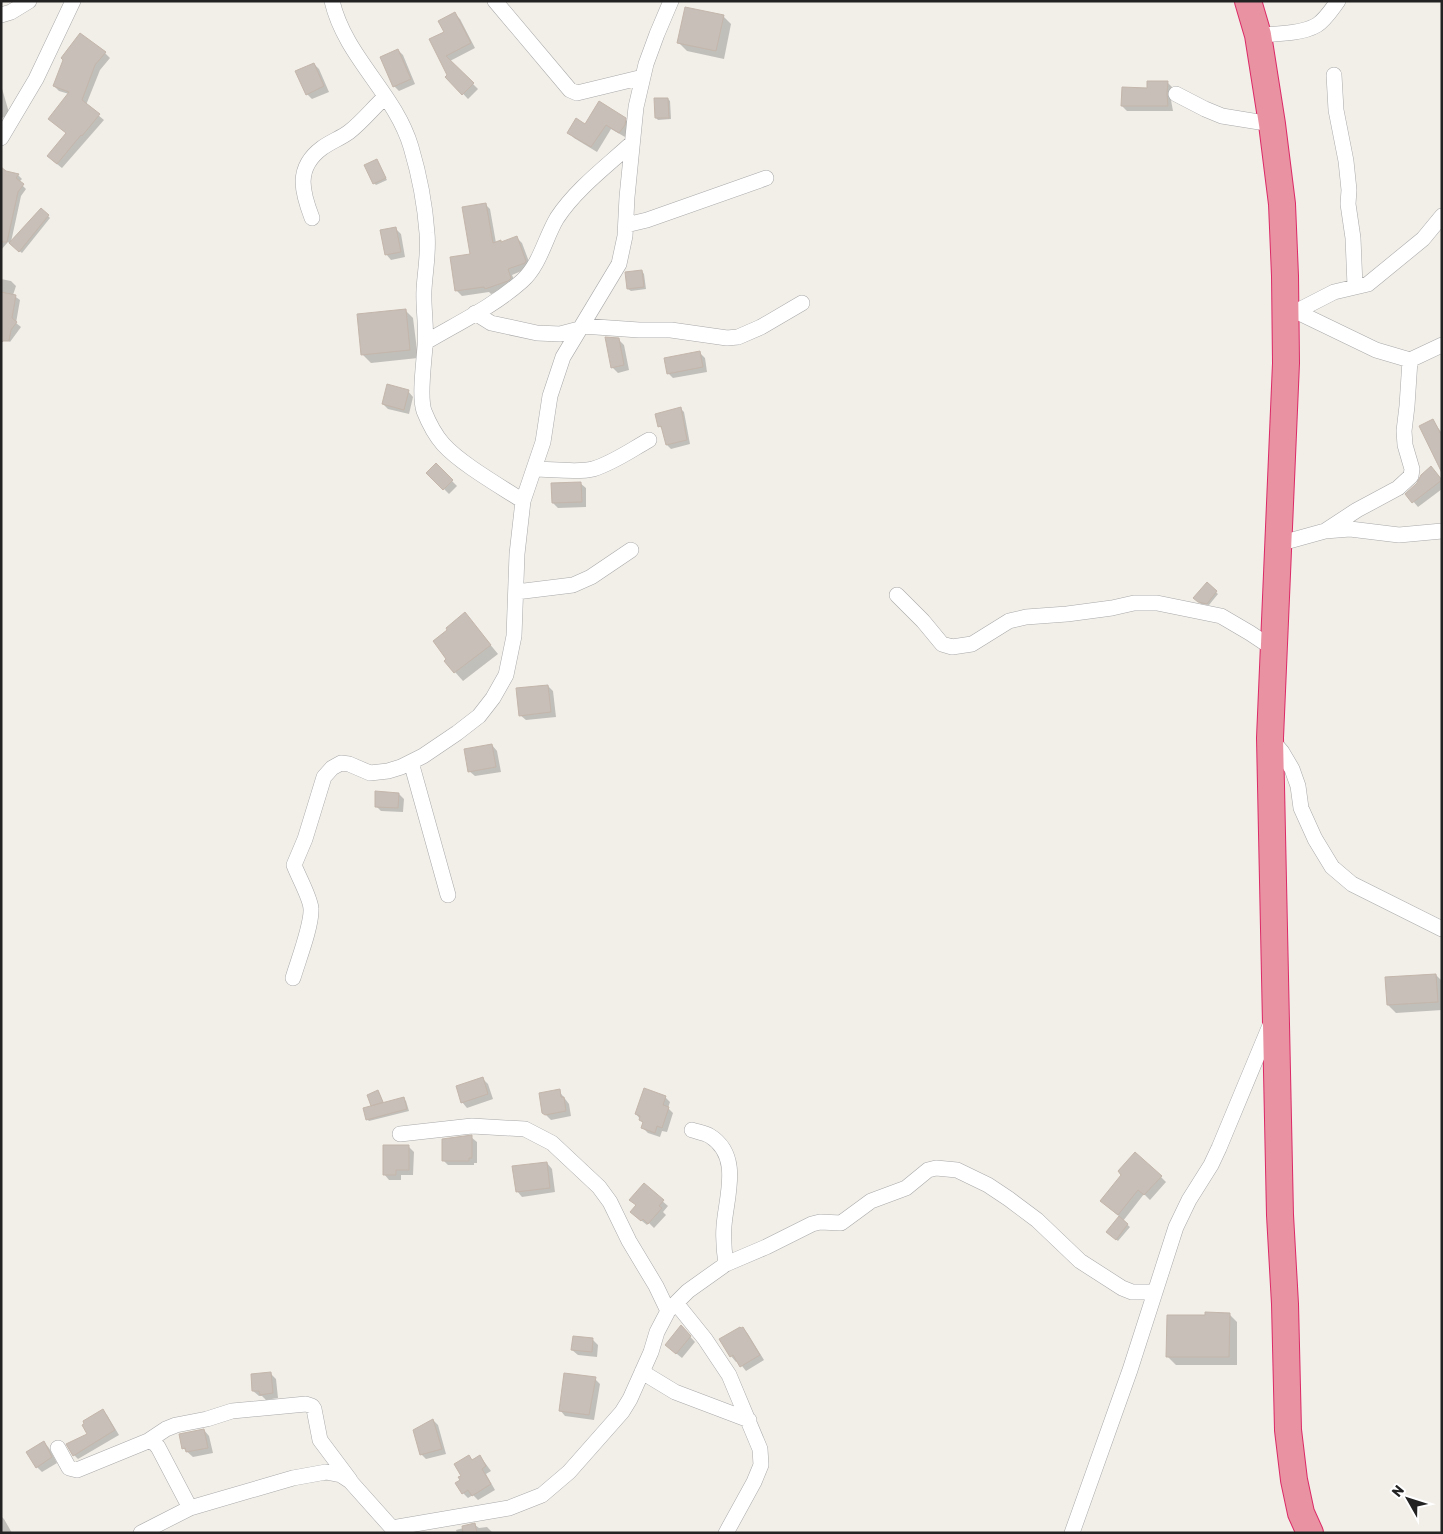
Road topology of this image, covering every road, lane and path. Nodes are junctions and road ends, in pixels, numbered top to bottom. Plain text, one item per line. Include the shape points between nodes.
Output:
1 (29, 1) edge
2 (73, 1) edge
3 (332, 1) edge
4 (495, 1) edge
5 (671, 1) edge
6 (1248, 1) edge
7 (1338, 1) edge
8 (1, 15) edge
9 (1258, 35) junction
10 (1334, 75) dead end
11 (643, 77) junction
12 (1176, 94) dead end
13 (385, 97) junction
14 (1272, 124) junction
15 (1, 138) edge
16 (632, 143) junction
17 (766, 178) dead end
18 (1442, 216) edge
19 (312, 218) dead end
20 (626, 225) junction
21 (1355, 286) junction
22 (802, 304) dead end
23 (1291, 309) junction
24 (475, 313) junction
25 (580, 328) junction
26 (426, 342) junction
27 (1442, 345) edge
28 (1410, 360) junction
29 (649, 440) dead end
30 (534, 469) junction
31 (523, 501) junction
32 (1324, 531) junction
33 (1442, 531) edge
34 (1278, 544) junction
35 (631, 550) dead end
36 (516, 592) junction
37 (897, 595) dead end
38 (1274, 650) junction
39 (1270, 738) junction
40 (411, 762) junction
41 (448, 896) dead end
42 (1442, 929) edge
43 (293, 978) dead end
44 (1276, 1010) junction
45 (692, 1130) dead end
46 (400, 1134) dead end
47 (726, 1264) junction
48 (1154, 1292) junction
49 (672, 1307) junction
50 (642, 1372) junction
51 (749, 1420) junction
52 (148, 1441) junction
53 (58, 1448) dead end
54 (350, 1481) junction
55 (190, 1508) junction
56 (393, 1530) edge
57 (141, 1533) edge
58 (726, 1533) edge
59 (1072, 1533) edge
60 (1310, 1533) edge

1 - 8 street
2 - 15 street via 36,79
3 - 13 street via 348,42
4 - 11 street via 570,90 577,93
5 - 11 street via 656,34
6 - 9 highway
7 - 9 street via 1318,25 1311,28
9 - 14 highway
10 - 21 street via 1336,110 1349,190
11 - 16 street
12 - 14 street via 1222,116
13 - 19 street via 354,128 322,148 309,161 303,190
13 - 26 street via 399,116 411,145 421,190 427,233
14 - 23 highway
16 - 20 street
16 - 24 street via 569,203 523,280
17 - 20 street
18 - 21 street via 1423,239 1389,268 1368,284
20 - 25 street via 619,264
21 - 23 street
22 - 25 street via 738,337 671,330
23 - 28 street via 1376,350
23 - 34 highway
24 - 25 street via 491,323 536,333 560,334
24 - 26 street
25 - 30 street via 563,357 550,396 543,442
26 - 31 street via 424,410 442,444
27 - 28 street
28 - 32 street via 1404,445 1412,469 1411,476 1398,488
29 - 30 street via 593,469
30 - 31 street
31 - 36 street
32 - 33 street via 1350,529 1399,535
32 - 34 street
34 - 38 highway
35 - 36 street via 573,585
36 - 40 street via 512,653 506,675 493,698 479,716
37 - 38 street via 942,644 952,647 972,644 1009,621 1026,617 1157,603 1221,616
38 - 39 highway
39 - 42 street via 1292,769 1301,808 1332,867 1352,884
39 - 44 highway
40 - 41 street
40 - 43 street via 370,773 341,763 324,777 294,865 311,909
44 - 48 street via 1219,1148 1176,1227
44 - 60 highway via 1288,1430 1294,1480
45 - 47 street via 709,1135 716,1141 724,1150 729,1166 723,1244
46 - 49 street via 472,1126 525,1129 552,1142 600,1187 656,1286
47 - 48 street via 812,1224 841,1223 871,1201 906,1188 928,1170 945,1168 976,1178 1009,1198 1080,1261 1116,1284 1132,1292
47 - 49 street via 688,1291
48 - 59 street
49 - 50 street via 657,1332
49 - 51 street via 705,1339 729,1375
50 - 51 street via 675,1392
50 - 56 street via 630,1399 612,1425 569,1472 542,1495 509,1508
51 - 58 street via 760,1449 761,1465
52 - 53 street via 77,1470 69,1468
52 - 54 street via 176,1425 207,1420 232,1411 306,1404 314,1409 320,1440
52 - 55 street via 158,1447
54 - 55 street via 340,1474 326,1472 293,1478
54 - 56 street
55 - 57 street

